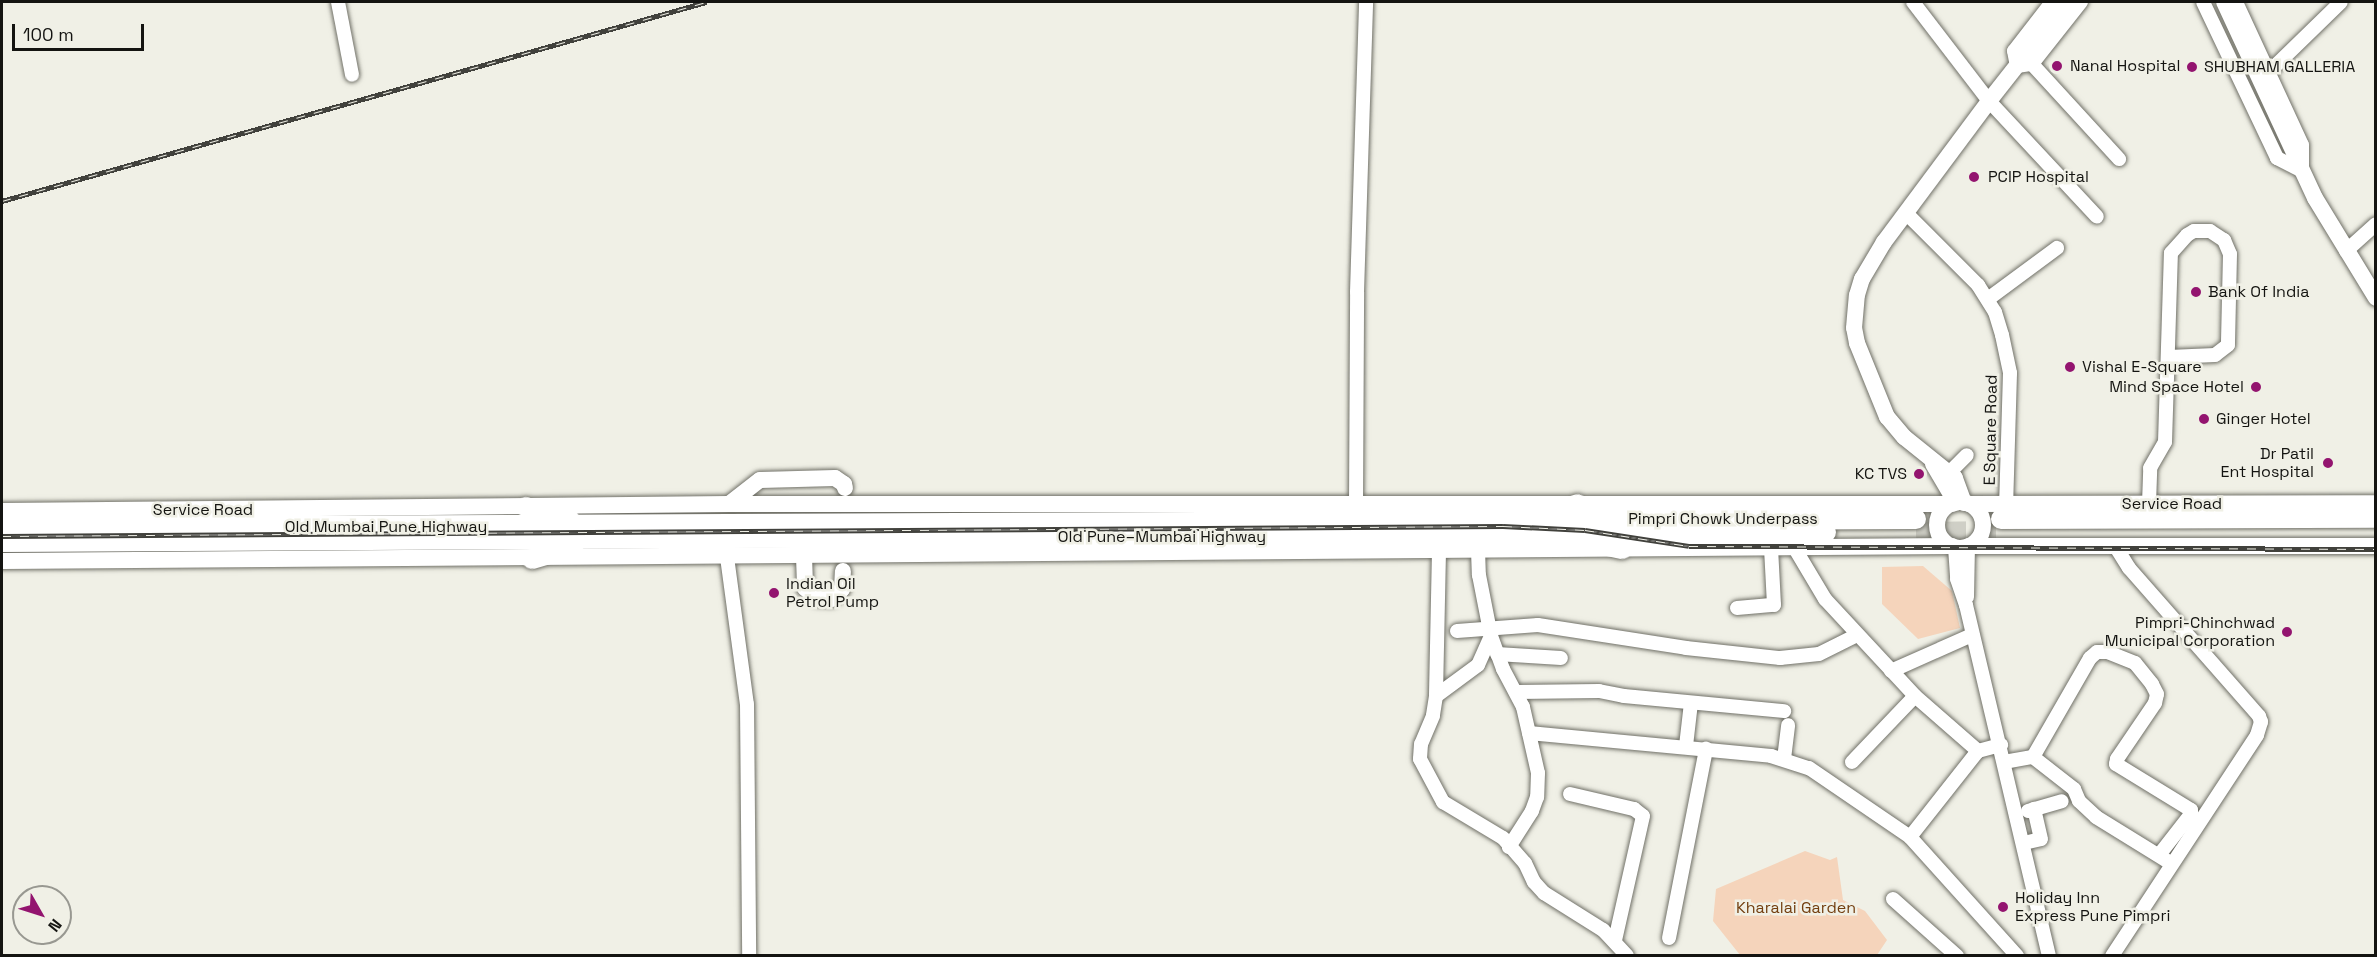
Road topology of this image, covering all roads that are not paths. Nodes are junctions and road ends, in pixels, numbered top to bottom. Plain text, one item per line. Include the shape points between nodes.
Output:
1 (338, 2) edge
2 (1366, 2) edge
3 (1913, 2) edge
4 (2067, 2) edge
5 (2081, 2) edge
6 (2203, 2) edge
7 (2224, 2) edge
8 (2236, 2) edge
9 (2341, 2) edge
10 (2048, 3) edge
11 (2024, 65) junction
12 (2269, 72) junction
13 (352, 75) dead end
14 (1989, 101) junction
15 (2119, 159) dead end
16 (2302, 171) junction
17 (1906, 213) junction
18 (2097, 217) dead end
19 (2376, 224) edge
20 (2057, 248) dead end
21 (2346, 251) junction
22 (2376, 298) edge
23 (1988, 299) junction
24 (2169, 357) junction
25 (1967, 456) dead end
26 (1931, 461) junction
27 (1949, 473) junction
28 (844, 489) dead end
29 (2376, 503) edge
30 (729, 504) junction
31 (1356, 504) junction
32 (1578, 504) junction
33 (1960, 504) junction
34 (2150, 504) junction
35 (526, 507) junction
36 (2, 511) edge
37 (2003, 518) junction
38 (2376, 518) edge
39 (1529, 519) junction
40 (2312, 525) junction
41 (2, 527) edge
42 (2376, 531) edge
43 (770, 532) junction
44 (595, 533) junction
45 (1554, 535) junction
46 (2, 542) edge
47 (1961, 546) junction
48 (2115, 546) junction
49 (2376, 546) edge
50 (1771, 548) junction
51 (1794, 548) junction
52 (1622, 549) junction
53 (1439, 550) junction
54 (1478, 550) junction
55 (804, 556) junction
56 (727, 557) junction
57 (532, 559) junction
58 (2, 561) edge
59 (843, 571) dead end
60 (1737, 608) dead end
61 (1457, 632) dead end
62 (1490, 633) junction
63 (1857, 635) junction
64 (1972, 635) junction
65 (1497, 654) junction
66 (1561, 657) dead end
67 (1891, 671) junction
68 (1517, 692) junction
69 (1436, 696) junction
70 (1915, 696) junction
71 (1691, 703) junction
72 (1784, 711) dead end
73 (1788, 725) dead end
74 (1529, 733) junction
75 (2001, 745) junction
76 (1686, 746) junction
77 (1706, 749) junction
78 (1978, 751) junction
79 (2033, 757) junction
80 (1784, 759) junction
81 (1852, 762) dead end
82 (2004, 762) junction
83 (1570, 794) dead end
84 (2062, 801) dead end
85 (2034, 809) junction
86 (2017, 813) junction
87 (1910, 837) junction
88 (2024, 843) junction
89 (1509, 847) junction
90 (2159, 855) junction
91 (2172, 864) junction
92 (1893, 899) dead end
93 (1669, 938) dead end
94 (1615, 940) junction
95 (749, 956) edge
96 (1627, 956) edge
97 (1957, 956) edge
98 (2017, 956) edge
99 (2049, 956) edge
100 (2112, 956) edge

1 - 13 street
2 - 31 street via 1357,292
3 - 14 street
4 - 11 main road via 2040,36
5 - 11 street
6 - 16 street via 2277,158
7 - 16 main road
8 - 12 street
9 - 12 street
10 - 11 street via 2014,51
11 - 14 main road
11 - 15 street
12 - 16 street via 2302,144
14 - 17 main road
14 - 18 street
16 - 21 main road
17 - 23 street, E Square Road
17 - 26 main road via 1862,279 1854,328 1860,355 1887,417 1894,429
19 - 21 street
20 - 23 street
21 - 22 main road
23 - 37 street, E Square Road via 2002,335 2010,373
24 - 24 street via 2216,355 2228,345 2230,254 2224,240 2210,231 2194,231 2171,253
24 - 34 street via 2165,441 2150,468
25 - 27 street
26 - 27 main road
26 - 33 main road
27 - 33 main road via 1959,485
28 - 30 main road via 841,480 835,478 760,480
29 - 34 main road, Service Road
30 - 31 main road, Service Road
30 - 35 main road, Service Road
31 - 32 main road, Service Road
32 - 33 main road, Service Road
32 - 39 highway
33 - 37 main road, Service Road
33 - 47 main road via 1979,512 1983,525 1979,537
33 - 47 main road via 1941,513 1938,525 1942,538
34 - 37 main road, Service Road
35 - 36 main road, Service Road
35 - 44 highway
37 - 40 highway
38 - 40 highway
39 - 43 highway, Old Pune–Mumbai Highway
39 - 45 highway, Pimpri Chowk Underpass via 1916,525
40 - 42 highway
41 - 44 highway, Old Mumbai Pune Highway
43 - 44 highway, Old Mumbai Pune Highway
43 - 45 highway, Old Pune–Mumbai Highway
44 - 46 highway, Old Mumbai Pune Highway
44 - 57 highway
45 - 52 highway
47 - 48 main road
47 - 51 main road
47 - 64 street via 1957,579
48 - 49 main road
48 - 91 street via 2129,568 2261,722 2257,735
50 - 51 main road
50 - 52 main road
50 - 60 street via 1773,605
51 - 63 street via 1825,599
52 - 54 main road
53 - 54 main road
53 - 55 main road
53 - 69 street
54 - 62 street
55 - 56 main road
55 - 59 main road via 805,588 817,598 831,599 837,595 842,589
56 - 57 main road
56 - 95 street via 747,704
57 - 58 main road
61 - 62 street
62 - 63 street via 1538,625 1780,658 1820,654
62 - 65 street
62 - 69 street via 1478,665
63 - 67 street
64 - 67 street
64 - 75 street
65 - 66 street
65 - 68 street
67 - 70 street
68 - 71 street via 1599,692
68 - 74 street
69 - 89 street via 1420,759 1443,802 1492,829
70 - 78 street
70 - 81 street
71 - 72 street
71 - 76 street
73 - 80 street
74 - 76 street
74 - 89 street via 1538,773 1537,796 1527,824
75 - 78 street
75 - 82 street
76 - 77 street
77 - 80 street
77 - 93 street
78 - 87 street
79 - 82 street
79 - 90 street via 2074,789 2079,801 2096,817
79 - 90 street via 2090,658 2097,652 2108,652 2135,663 2157,694 2116,764 2191,810
80 - 87 street via 1822,775
82 - 86 street
83 - 94 street via 1634,809 1644,816
84 - 85 street
85 - 86 street
85 - 88 street via 2041,840
86 - 88 street
87 - 98 street
88 - 99 street
89 - 94 street via 1544,892
90 - 91 street
91 - 100 street
92 - 97 street
94 - 96 street

